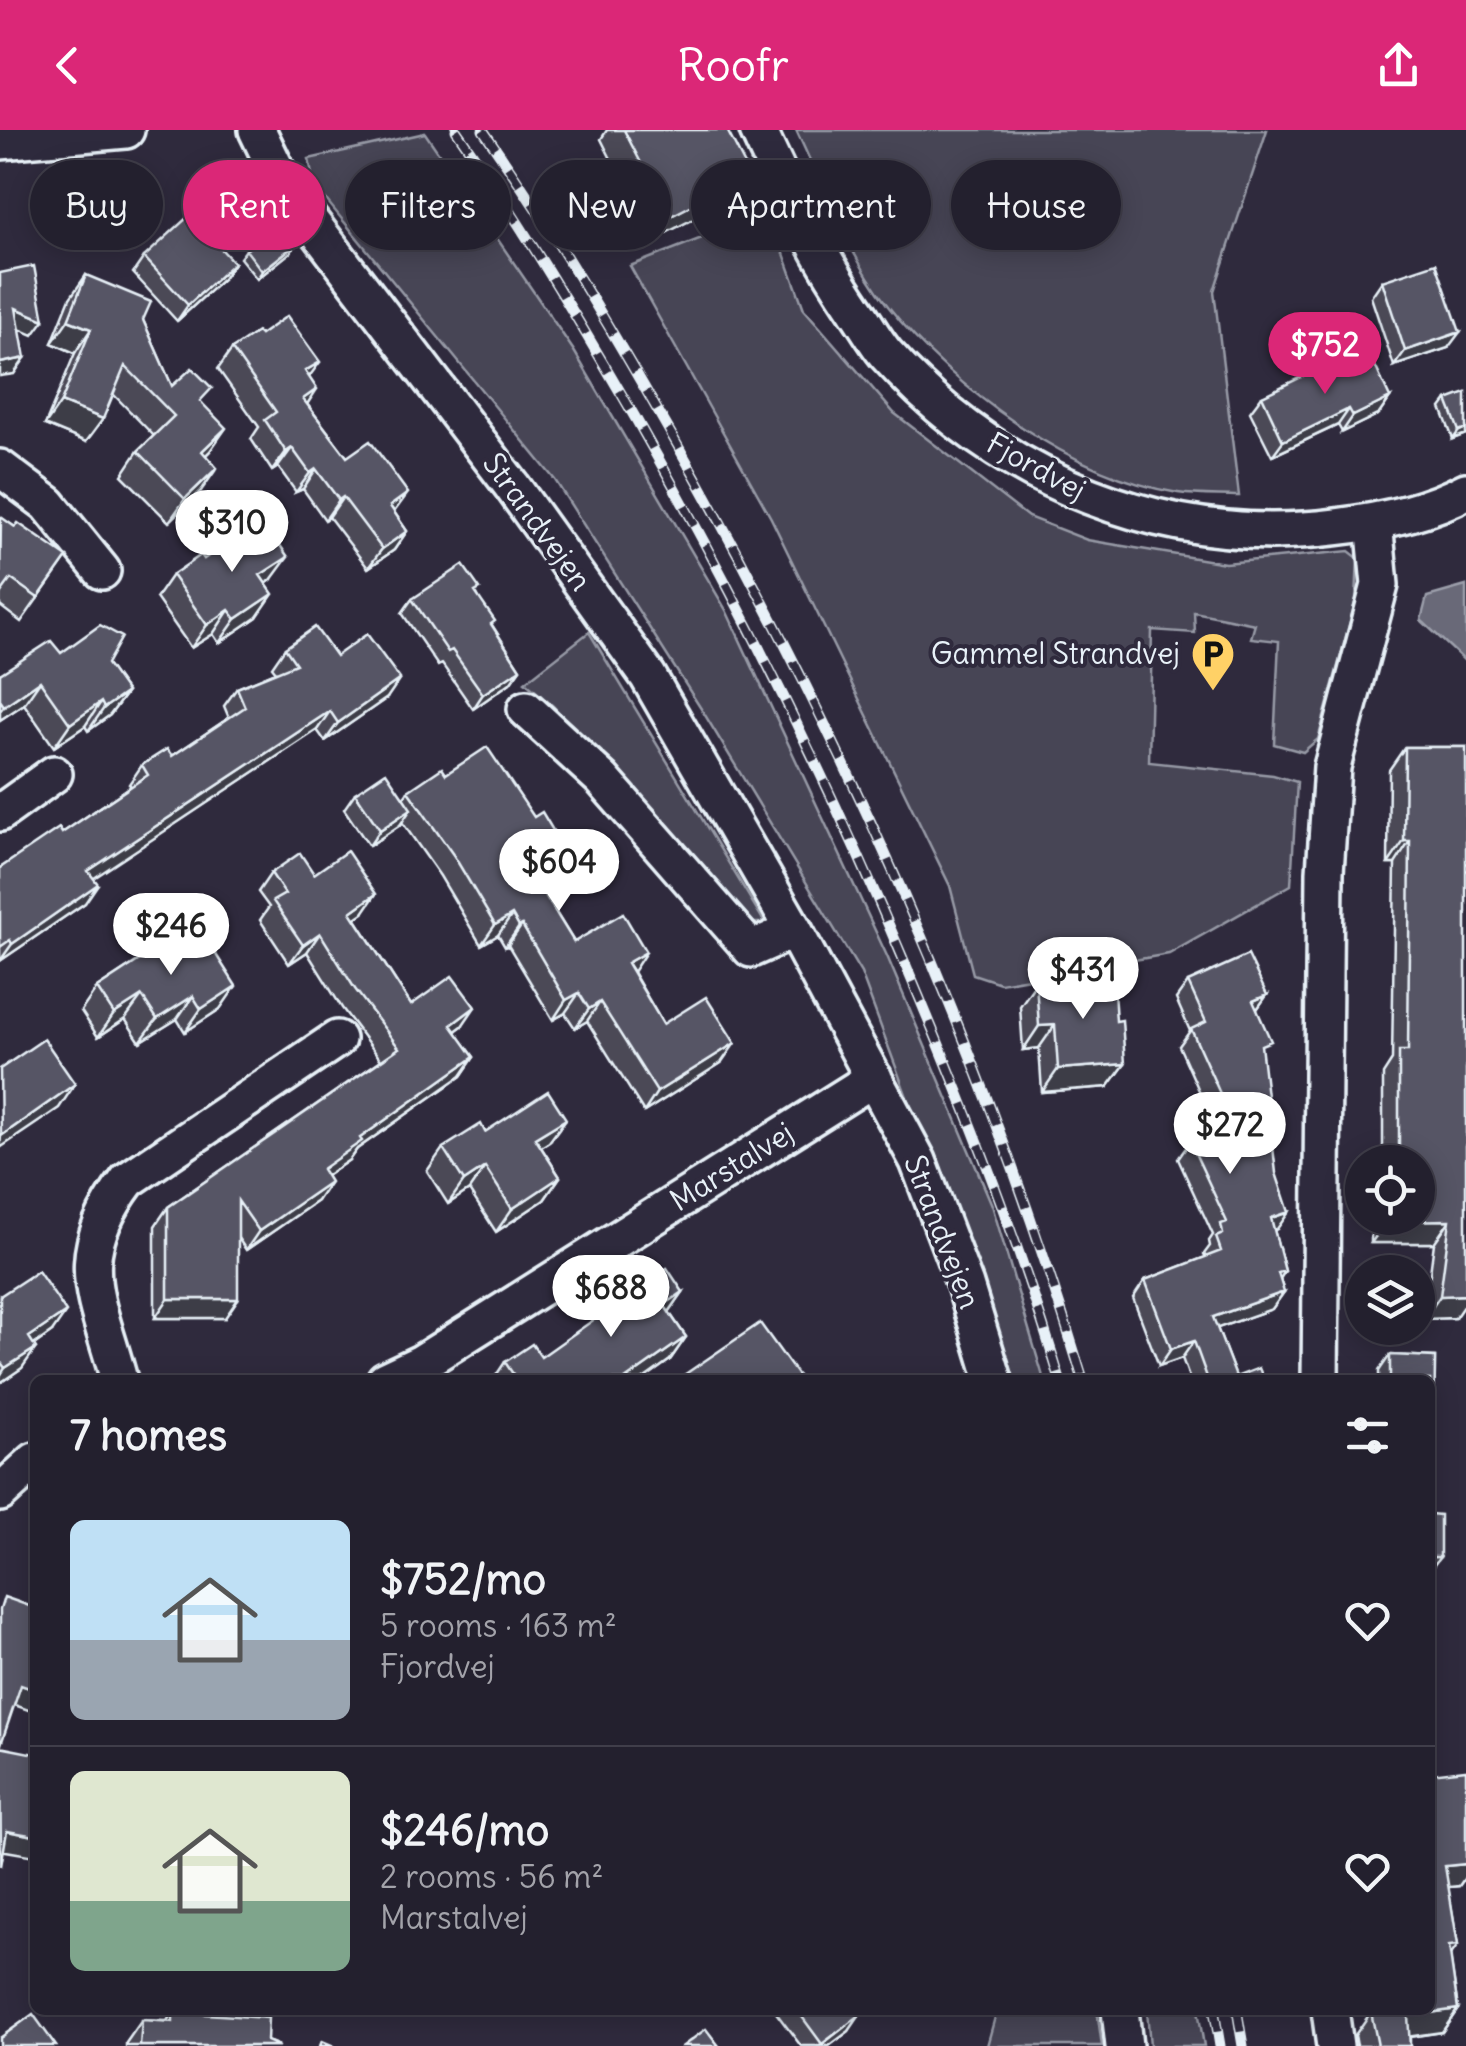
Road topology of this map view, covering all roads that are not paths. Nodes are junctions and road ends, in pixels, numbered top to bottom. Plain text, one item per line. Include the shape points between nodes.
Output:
1 (126, 130) edge
2 (257, 130) edge
3 (758, 130) edge
4 (0, 142) edge
5 (0, 468) edge
6 (1466, 491) edge
7 (1374, 522) junction
8 (102, 571) dead end
9 (526, 709) dead end
10 (54, 774) dead end
11 (0, 813) edge
12 (794, 930) junction
13 (336, 1039) dead end
14 (874, 1078) junction
15 (117, 1375) edge
16 (396, 1375) edge
17 (992, 1375) edge
18 (1320, 1375) edge
19 (30, 1465) edge
20 (0, 1492) edge
21 (1121, 2015) edge
22 (1331, 2015) edge
23 (1124, 2046) edge
24 (1335, 2046) edge

1 - 4 street
2 - 12 street, Strandvejen via 284,188 648,676
3 - 7 street, Fjordvej via 830,271 885,352 999,452 1093,499 1156,518 1226,530 1298,532
5 - 8 street via 48,504
6 - 7 street, Fjordvej
7 - 18 street via 1380,585 1332,767 1325,872
9 - 12 street via 602,779 751,949
10 - 11 street
12 - 14 street, Strandvejen
13 - 15 street via 128,1180 108,1206 90,1272
14 - 16 street, Marstalvej
14 - 17 street, Strandvejen via 918,1162
19 - 20 street
21 - 23 street
22 - 24 street

